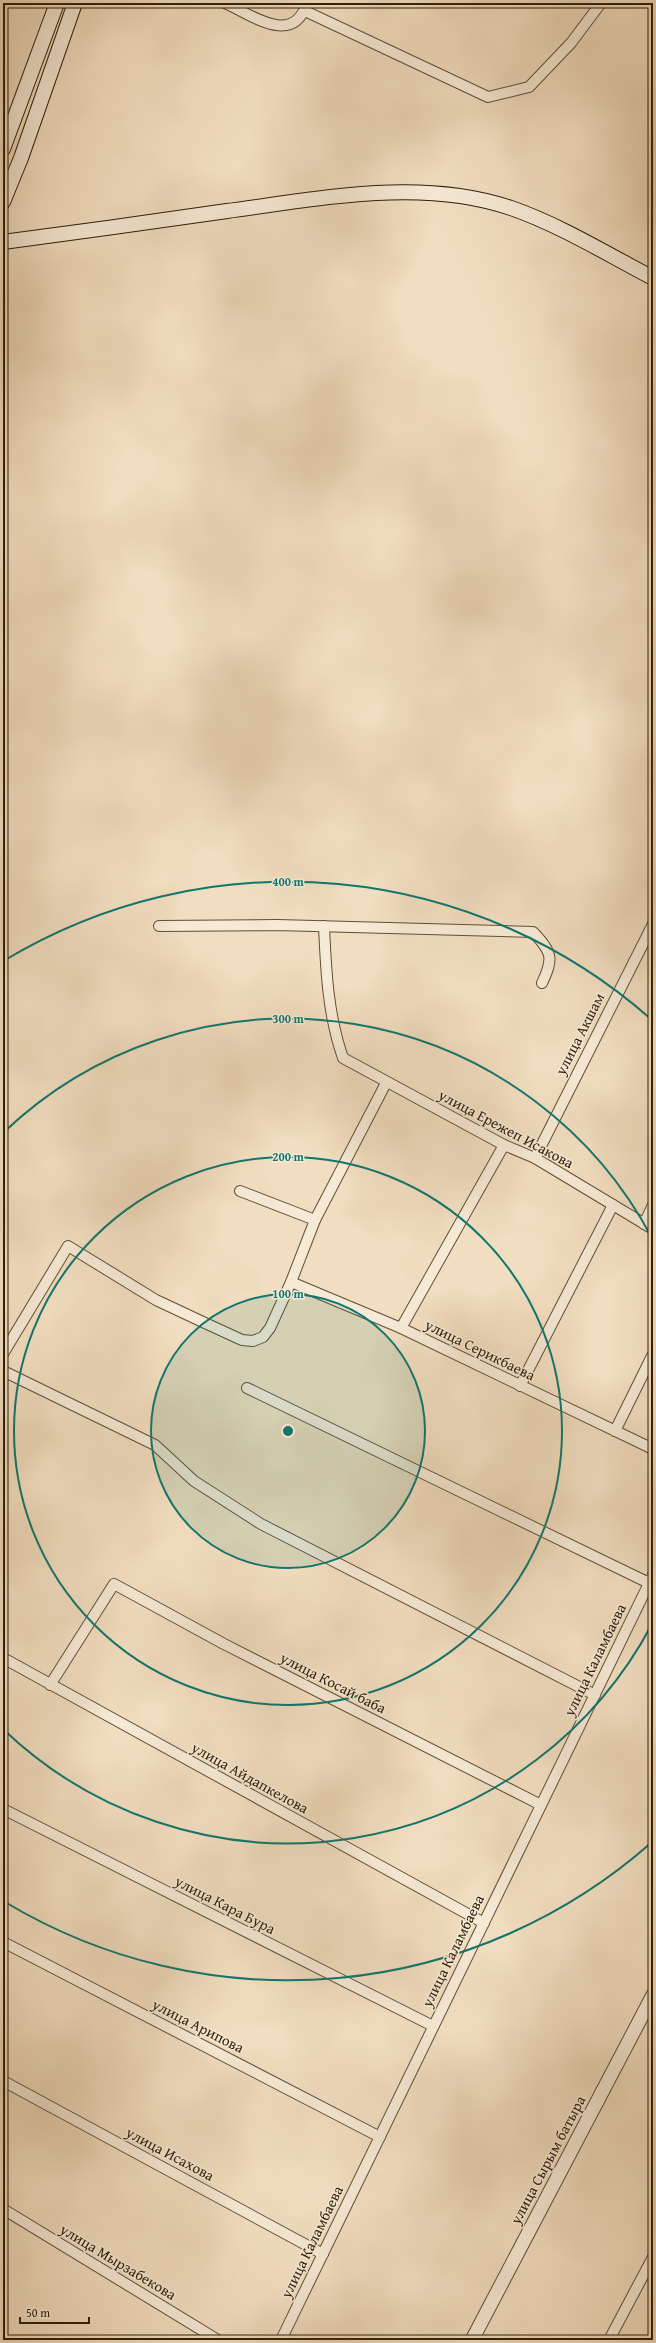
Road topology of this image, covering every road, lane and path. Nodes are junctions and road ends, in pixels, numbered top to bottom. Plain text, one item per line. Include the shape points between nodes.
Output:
1 (57, 3) edge
2 (75, 3) edge
3 (225, 3) edge
4 (602, 3) edge
5 (306, 7) edge
6 (3, 149) edge
7 (3, 202) edge
8 (3, 242) edge
9 (653, 278) edge
10 (653, 924) edge
11 (159, 926) dead end
12 (324, 926) junction
13 (542, 984) dead end
14 (386, 1083) junction
15 (504, 1145) junction
16 (535, 1158) junction
17 (240, 1190) dead end
18 (613, 1205) junction
19 (653, 1205) edge
20 (315, 1220) junction
21 (644, 1224) junction
22 (653, 1229) edge
23 (291, 1282) junction
24 (401, 1328) junction
25 (3, 1354) edge
26 (652, 1356) edge
27 (3, 1371) edge
28 (520, 1386) junction
29 (247, 1388) dead end
30 (615, 1431) junction
31 (653, 1449) edge
32 (651, 1579) edge
33 (3, 1658) edge
34 (50, 1685) junction
35 (595, 1695) junction
36 (541, 1805) junction
37 (3, 1809) edge
38 (484, 1923) junction
39 (3, 1942) edge
40 (653, 1995) edge
41 (433, 2026) junction
42 (3, 2081) edge
43 (380, 2137) junction
44 (3, 2209) edge
45 (323, 2254) junction
46 (653, 2257) edge
47 (218, 2340) edge
48 (281, 2340) edge
49 (472, 2340) edge
50 (609, 2340) edge

1 - 6 main road
2 - 7 main road
3 - 5 street via 277,27 290,26 300,19
4 - 5 street via 571,43 529,87 488,97
8 - 9 main road via 316,199 396,192 468,198 510,208 543,221
10 - 16 street, улица Акшам
11 - 12 street
12 - 13 street via 533,932 548,947 550,967
12 - 14 street, улица Ережеп Исакова via 327,994 343,1058
14 - 15 street, улица Ережеп Исакова
14 - 20 street
15 - 16 street, улица Ережеп Исакова
15 - 24 street
16 - 18 street, улица Ережеп Исакова
17 - 20 street
18 - 21 street, улица Ережеп Исакова
18 - 28 street
19 - 21 street
20 - 23 street
21 - 22 street, улица Ережеп Исакова
23 - 24 street, улица Серикбаева
23 - 25 street via 270,1328 263,1336 253,1341 242,1340 156,1300 68,1246
24 - 28 street, улица Серикбаева
26 - 30 street
27 - 35 street via 155,1445 194,1481 261,1524
28 - 30 street, улица Серикбаева
29 - 32 street
30 - 31 street, улица Серикбаева
32 - 35 street, улица Каламбаева
33 - 34 street, улица Айдапкелова
34 - 36 street, улица Косай баба via 114,1584 224,1644
34 - 38 street, улица Айдапкелова
35 - 36 street, улица Каламбаева
36 - 38 street, улица Каламбаева
37 - 41 street, улица Кара Бура
38 - 41 street, улица Каламбаева
39 - 43 street, улица Арипова
40 - 49 street, улица Сырым батыра
41 - 43 street, улица Каламбаева
42 - 45 street, улица Исахова
43 - 45 street, улица Каламбаева
44 - 47 street, улица Мырзабекова
45 - 48 street, улица Каламбаева
46 - 50 street

